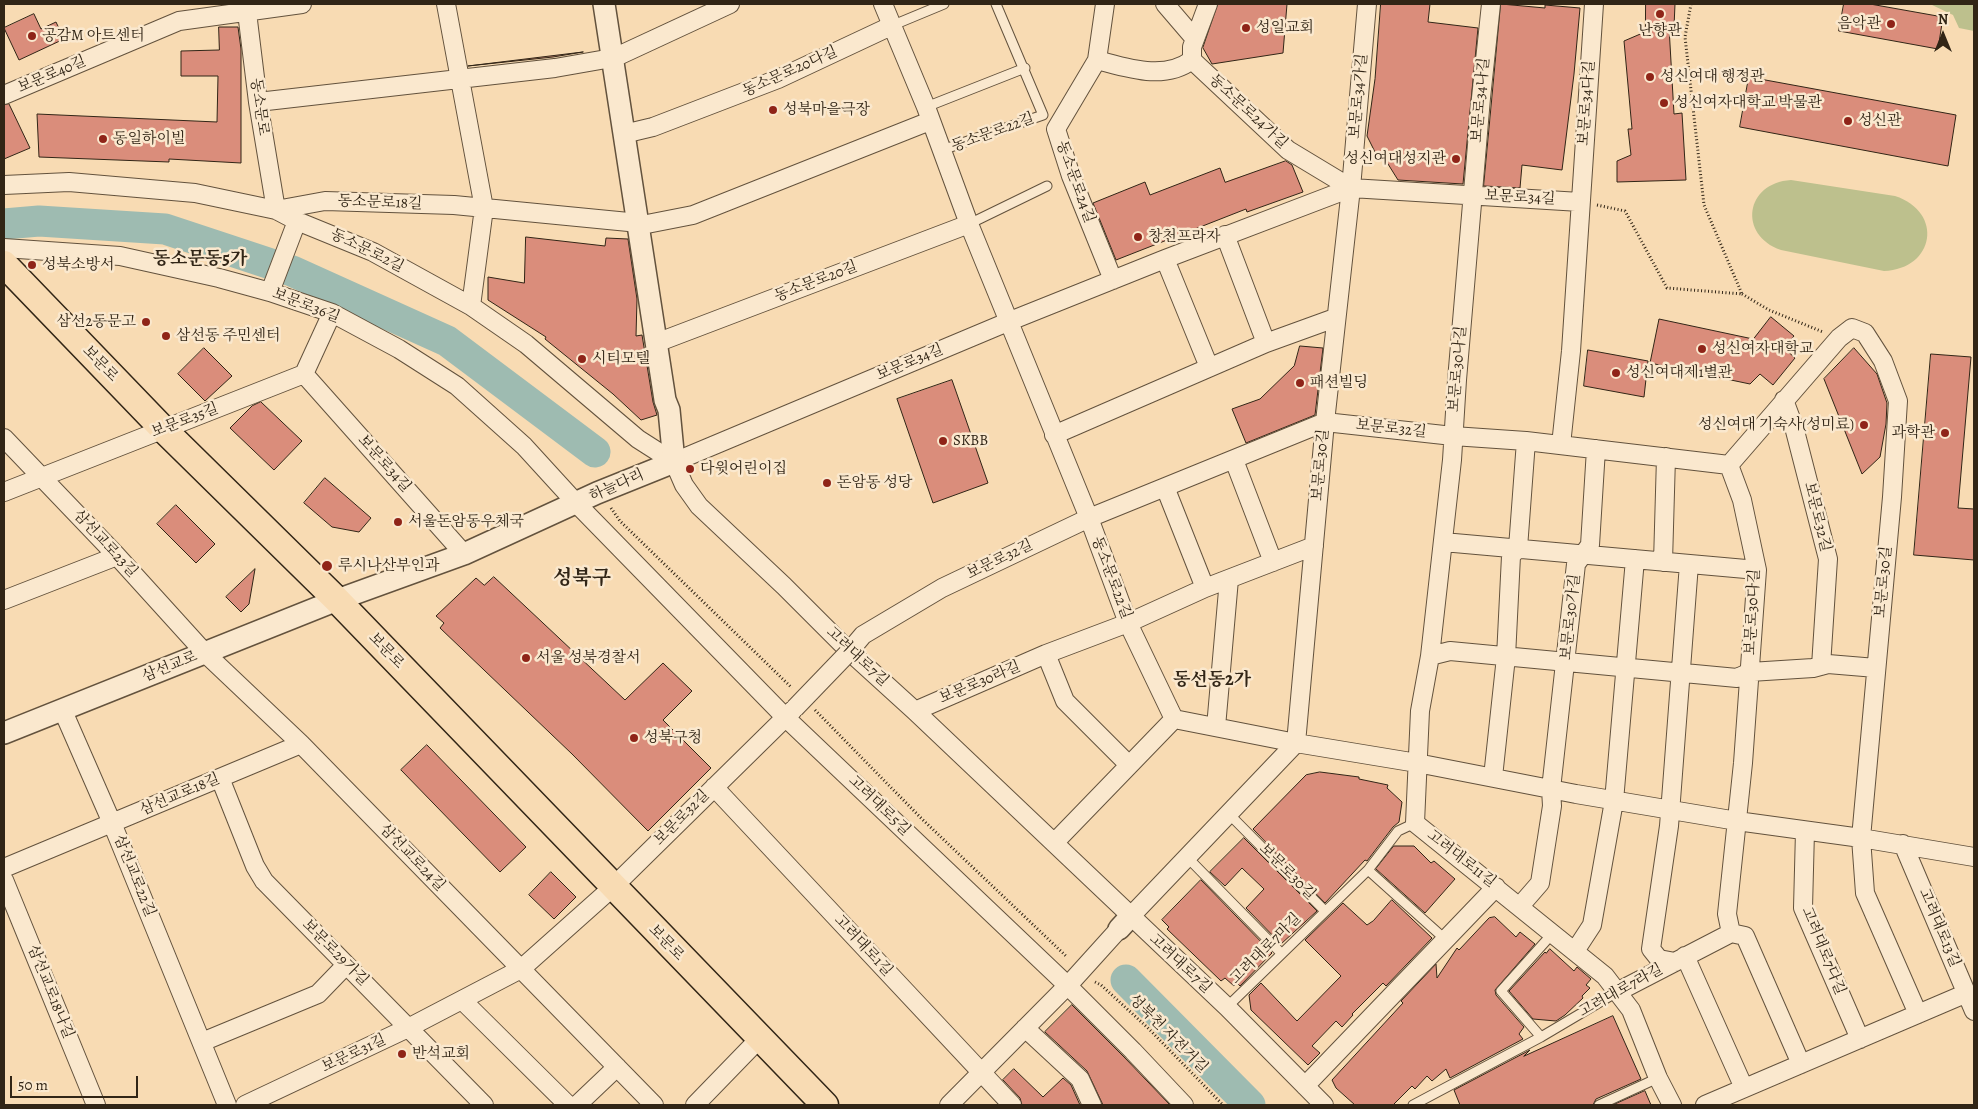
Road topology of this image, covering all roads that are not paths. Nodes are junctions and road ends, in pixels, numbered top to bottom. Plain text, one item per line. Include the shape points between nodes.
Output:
1 (302, 4) edge
2 (446, 4) edge
3 (730, 4) edge
4 (883, 4) edge
5 (944, 4) edge
6 (996, 4) edge
7 (1105, 4) edge
8 (1165, 4) edge
9 (1208, 4) edge
10 (1367, 4) edge
11 (1491, 4) edge
12 (1594, 4) edge
13 (247, 7) edge
14 (606, 14) edge
15 (891, 26) junction
16 (1195, 39) junction
17 (615, 57) junction
18 (1096, 60) junction
19 (1192, 60) junction
20 (1025, 68) junction
21 (460, 78) junction
22 (4, 95) edge
23 (258, 102) junction
24 (928, 114) junction
25 (632, 132) junction
26 (942, 150) junction
27 (4, 185) edge
28 (1047, 186) dead end
29 (1351, 188) junction
30 (1473, 195) junction
31 (1580, 202) junction
32 (484, 208) junction
33 (276, 210) junction
34 (297, 221) junction
35 (643, 224) junction
36 (969, 224) junction
37 (1225, 235) junction
38 (1165, 259) junction
39 (5, 260) edge
40 (1113, 280) junction
41 (270, 292) junction
42 (471, 306) junction
43 (332, 313) junction
44 (1336, 318) junction
45 (1010, 321) junction
46 (664, 340) junction
47 (1266, 343) junction
48 (1209, 367) junction
49 (304, 374) junction
50 (1784, 400) junction
51 (669, 410) junction
52 (1325, 422) junction
53 (163, 430) junction
54 (1054, 435) junction
55 (1453, 436) junction
56 (4, 438) edge
57 (1526, 440) junction
58 (1561, 444) junction
59 (1596, 449) junction
60 (1666, 457) junction
61 (1234, 460) junction
62 (665, 465) junction
63 (1729, 465) junction
64 (41, 477) junction
65 (1165, 487) junction
66 (4, 492) edge
67 (577, 504) junction
68 (1089, 518) junction
69 (1443, 542) junction
70 (1314, 546) junction
71 (1518, 548) junction
72 (464, 554) junction
73 (1582, 554) junction
74 (117, 556) junction
75 (1636, 559) junction
76 (1273, 562) junction
77 (1663, 562) junction
78 (1689, 564) junction
79 (1757, 570) junction
80 (1229, 579) junction
81 (1205, 588) junction
82 (4, 600) edge
83 (337, 600) junction
84 (1128, 623) junction
85 (848, 652) junction
86 (205, 653) junction
87 (1046, 654) junction
88 (1430, 656) junction
89 (1506, 657) junction
90 (1566, 662) junction
91 (1821, 666) junction
92 (1626, 668) junction
93 (1876, 668) junction
94 (1750, 672) junction
95 (1681, 673) junction
96 (797, 706) junction
97 (62, 711) junction
98 (915, 711) junction
99 (1174, 719) junction
100 (1216, 728) junction
101 (4, 733) edge
102 (1296, 743) junction
103 (301, 744) junction
104 (1417, 763) junction
105 (1129, 765) junction
106 (1493, 777) junction
107 (220, 778) junction
108 (714, 786) junction
109 (1551, 789) junction
110 (1614, 801) junction
111 (1669, 810) junction
112 (1228, 813) junction
113 (1737, 822) junction
114 (112, 823) junction
115 (1415, 823) junction
116 (1805, 831) junction
117 (1861, 838) junction
118 (1054, 842) junction
119 (1903, 844) junction
120 (1187, 857) junction
121 (1974, 857) edge
122 (4, 868) edge
123 (1368, 870) junction
124 (4, 880) edge
125 (1496, 886) junction
126 (613, 887) junction
127 (1520, 906) junction
128 (1325, 911) junction
129 (1124, 923) junction
130 (1731, 932) junction
131 (1553, 933) junction
132 (1446, 940) junction
133 (1575, 951) junction
134 (1282, 953) junction
135 (1680, 959) junction
136 (346, 965) junction
137 (521, 970) junction
138 (1071, 982) junction
139 (1617, 992) junction
140 (1967, 993) junction
141 (462, 1000) junction
142 (1227, 1007) junction
143 (1974, 1011) edge
144 (1918, 1014) junction
145 (408, 1028) junction
146 (1025, 1028) junction
147 (1541, 1037) junction
148 (759, 1039) junction
149 (1860, 1039) junction
150 (202, 1042) junction
151 (1801, 1064) junction
152 (617, 1067) junction
153 (982, 1073) junction
154 (1658, 1078) junction
155 (1305, 1086) junction
156 (1744, 1088) junction
157 (96, 1105) edge
158 (227, 1105) edge
159 (245, 1105) edge
160 (484, 1105) edge
161 (568, 1105) edge
162 (577, 1105) edge
163 (654, 1105) edge
164 (695, 1105) edge
165 (825, 1105) edge
166 (949, 1105) edge
167 (1012, 1105) edge
168 (1092, 1105) edge
169 (1184, 1105) edge
170 (1324, 1105) edge
171 (1413, 1105) edge
172 (1599, 1105) edge
173 (1672, 1105) edge
174 (1704, 1105) edge

1 - 13 street, 보문로40길
2 - 21 street
3 - 17 street
4 - 15 street, 동소문로22길
5 - 15 lane, 동소문로20다길
6 - 20 lane
7 - 18 street, 동소문로24길
8 - 16 street
9 - 16 street
10 - 29 street, 보문로34가길
11 - 30 street, 보문로34나길
12 - 31 street, 보문로34다길
13 - 22 street, 보문로40길 via 179,21
13 - 23 street, 동소문로
14 - 17 street
15 - 24 street, 동소문로22길
15 - 25 street, 동소문로20다길 via 778,79 654,127
16 - 19 street
17 - 21 street via 555,68
17 - 25 street
17 - 35 street
18 - 19 street via 1146,72 1182,68
18 - 40 street, 동소문로24길 via 1056,129 1070,176
19 - 29 street, 동소문로24가길 via 1288,150
20 - 24 lane
20 - 26 lane, 동소문로22길 via 1043,115
21 - 23 street
21 - 32 street
23 - 33 street, 동소문로
24 - 26 street, 동소문로22길
24 - 35 street via 693,215
25 - 35 street
26 - 36 street, 동소문로22길
27 - 33 street, 동소문로2길 via 69,182 196,193
28 - 36 lane
29 - 30 street, 보문로34길
29 - 37 street, 보문로34길
29 - 44 street, 보문로30길
30 - 31 street, 보문로34길
30 - 55 street, 보문로30나길
31 - 58 street via 1571,351
32 - 33 street, 동소문로18길 via 326,201
32 - 35 street
32 - 42 street
33 - 34 street, 동소문로2길
34 - 41 street
34 - 42 street, 동소문로2길 via 373,252
35 - 46 street
35 - 51 street via 665,400
36 - 45 street, 동소문로22길
36 - 46 street, 동소문로20길
37 - 38 street, 보문로34길
37 - 47 street
38 - 40 street, 보문로34길
38 - 48 street
39 - 41 street, 보문로36길 via 120,256
39 - 53 main road, 보문로
40 - 45 street, 보문로34길
41 - 43 street, 보문로36길
42 - 62 street, 동소문로2길 via 526,344
43 - 49 street
43 - 67 street, 보문로36길 via 399,349 457,386 524,446
44 - 47 street
44 - 52 street, 보문로30길
45 - 54 street, 동소문로22길
45 - 62 street, 보문로34길
46 - 51 street via 672,400
47 - 48 street
48 - 54 street
49 - 53 street, 보문로35길
49 - 72 street, 보문로34길
50 - 63 street
50 - 91 street, 보문로32길 via 1828,559
50 - 93 street, 보문로30길 via 1839,338 1852,328 1865,333 1883,361 1898,401
51 - 62 street
52 - 55 street, 보문로32길
52 - 61 street, 보문로32길
52 - 70 street, 보문로30길
53 - 64 street, 보문로35길
53 - 83 main road, 보문로
54 - 68 street, 동소문로22길
55 - 57 street, 보문로32길
55 - 69 street, 보문로30나길
56 - 64 street, 삼선교로23길
57 - 58 street, 보문로32길
57 - 71 street
58 - 59 street, 보문로32길
59 - 60 street, 보문로32길
59 - 73 street, 보문로30가길 via 1590,544
60 - 63 street, 보문로32길
60 - 77 street
61 - 65 street, 보문로32길
61 - 76 street
62 - 67 street, 하늘다리 via 607,498
62 - 85 street, 고려대로7길 via 699,506
63 - 79 street, 보문로30다길 via 1742,500
64 - 66 street, 보문로35길
64 - 74 street, 삼선교로23길
65 - 68 street, 보문로32길
65 - 81 street
67 - 72 street
67 - 96 street, 고려대로5길
68 - 84 street, 동소문로22길
68 - 85 street, 보문로32길 via 942,588 863,635
69 - 71 street
69 - 88 street, 보문로30나길
70 - 76 street, 보문로30라길
70 - 102 street, 보문로30길
71 - 73 street
71 - 89 street via 1511,556
72 - 83 street
73 - 75 street
73 - 90 street, 보문로30가길 via 1576,564
74 - 82 street
74 - 86 street, 삼선교로23길
75 - 77 street
75 - 92 street
76 - 80 street, 보문로30라길
77 - 78 street
78 - 79 street
78 - 95 street
79 - 94 street, 보문로30다길
80 - 81 street, 보문로30라길
80 - 100 street
81 - 84 street, 보문로30라길
83 - 86 street, 삼선교로
83 - 126 main road, 보문로
84 - 87 street, 보문로30라길
84 - 99 street, 동소문로22길
85 - 96 street, 보문로32길, bridge
85 - 98 street, 고려대로7길
86 - 97 street, 삼선교로
86 - 103 street, 삼선교로24길
87 - 98 street, 보문로30라길
87 - 105 street via 1065,701
88 - 89 street via 1450,651
88 - 104 street, 보문로30나길 via 1420,711
89 - 90 street
89 - 106 street
90 - 92 street
90 - 109 street, 보문로30가길
91 - 93 street, 보문로30다길
91 - 94 street, 보문로30다길
92 - 95 street
92 - 110 street
93 - 117 street, 보문로30길
94 - 95 street via 1737,678
94 - 113 street, 보문로30다길
95 - 111 street
96 - 108 street, 보문로32길
96 - 138 street, 고려대로5길
97 - 101 street, 삼선교로
97 - 114 street, 삼선교로22길
98 - 118 street, 고려대로7길
99 - 100 street
99 - 105 street
100 - 102 street
102 - 104 street
102 - 112 street
103 - 107 street, 삼선교로18길
103 - 137 street, 삼선교로24길
104 - 106 street
104 - 115 street, 고려대로11길
105 - 118 street
106 - 109 street
107 - 114 street, 삼선교로18길
107 - 136 street, 보문로29가길 via 264,881
108 - 126 street, 보문로32길
108 - 153 street, 고려대로1길
109 - 110 street
109 - 127 street, 보문로30가길 via 1552,806 1540,883
110 - 111 street
110 - 133 street via 1592,925
111 - 113 street
111 - 135 street via 1652,949 1659,959
112 - 120 street
112 - 128 lane, 보문로30길
113 - 116 street
113 - 130 street via 1726,914
114 - 122 street, 삼선교로18길
114 - 150 street, 삼선교로22길
115 - 123 lane, 고려대로7마길 via 1398,831
115 - 125 street, 고려대로11길
116 - 117 street
116 - 149 street, 고려대로7다길 via 1803,908
117 - 119 street
117 - 144 street via 1865,893
118 - 129 street, 고려대로7길
119 - 121 street
119 - 140 street, 고려대로13길
120 - 129 street
120 - 134 lane
123 - 128 lane, 고려대로7마길
123 - 132 lane
124 - 157 street, 삼선교로18나길
125 - 127 street, 고려대로11길
125 - 132 street
126 - 137 street, 보문로31길
126 - 148 main road, 보문로
127 - 131 street, 고려대로11길
128 - 134 lane, 고려대로7마길
129 - 138 street
129 - 142 street, 고려대로7길
130 - 135 street, 고려대로7라길
130 - 151 street via 1745,936
131 - 133 street, 고려대로11길
131 - 147 lane via 1501,991
132 - 155 street
133 - 139 street, 고려대로11길 via 1605,976
134 - 142 lane, 고려대로7마길
135 - 139 street, 고려대로7라길
135 - 156 street
136 - 145 street, 보문로29가길
136 - 150 street via 318,994
137 - 141 street, 보문로31길
137 - 152 street, 삼선교로24길
138 - 146 street
138 - 169 street, 고려대로5길
139 - 147 lane, 고려대로7라길
139 - 154 street, 고려대로11길 via 1631,1010
140 - 143 street, 고려대로13길
140 - 144 street
141 - 145 street, 보문로31길
141 - 161 street
142 - 155 street, 고려대로7길
144 - 149 street
145 - 159 street, 보문로31길
145 - 160 street, 보문로29가길
146 - 153 street
146 - 168 street via 1080,1079
147 - 171 lane, 고려대로7라길
148 - 164 street
148 - 165 main road, 보문로
149 - 151 street
150 - 158 street, 삼선교로22길
151 - 156 street
152 - 162 street
152 - 163 street, 삼선교로24길
153 - 166 street
153 - 167 street, 고려대로1길
154 - 172 lane
154 - 173 street, 고려대로11길
155 - 170 street, 고려대로7길
156 - 174 street

